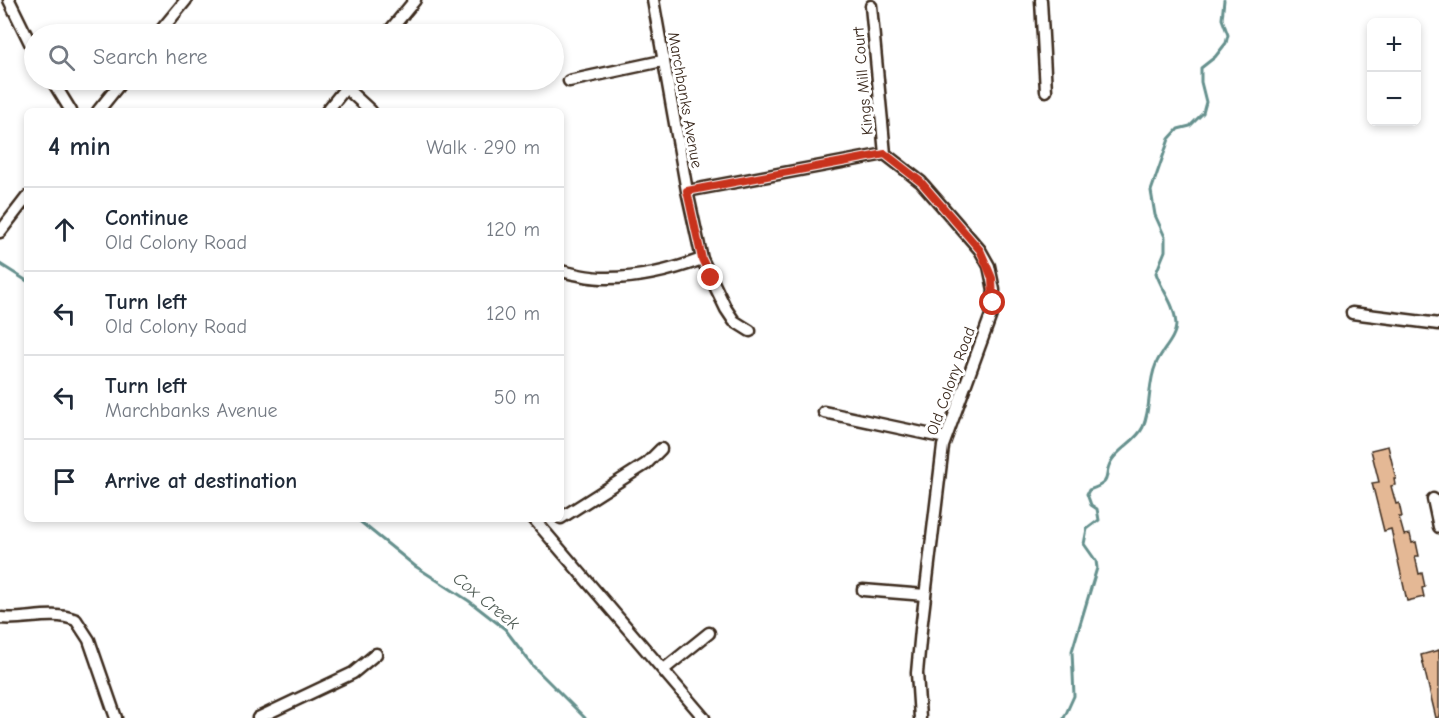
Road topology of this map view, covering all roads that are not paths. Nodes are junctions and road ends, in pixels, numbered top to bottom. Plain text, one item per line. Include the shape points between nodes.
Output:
1 (9, 0) edge
2 (186, 0) edge
3 (415, 0) edge
4 (653, 0) edge
5 (1041, 0) edge
6 (871, 6) dead end
7 (166, 24) edge
8 (395, 24) edge
9 (24, 31) edge
10 (662, 61) junction
11 (569, 81) dead end
12 (58, 90) edge
13 (115, 90) edge
14 (344, 90) edge
15 (354, 90) edge
16 (1046, 91) dead end
17 (69, 108) edge
18 (100, 108) edge
19 (329, 108) edge
20 (368, 108) edge
21 (885, 154) junction
22 (687, 191) junction
23 (24, 201) edge
24 (0, 232) edge
25 (702, 259) junction
26 (564, 272) edge
27 (1352, 313) dead end
28 (1439, 324) edge
29 (750, 331) dead end
30 (824, 412) dead end
31 (946, 438) junction
32 (661, 449) dead end
33 (1433, 499) dead end
34 (564, 515) edge
35 (537, 522) edge
36 (554, 522) edge
37 (1439, 527) edge
38 (543, 529) junction
39 (863, 590) dead end
40 (925, 595) junction
41 (0, 618) edge
42 (709, 633) dead end
43 (376, 654) dead end
44 (663, 670) junction
45 (116, 718) edge
46 (258, 718) edge
47 (704, 718) edge
48 (920, 718) edge

1 - 9 street
2 - 7 street
3 - 8 street
4 - 10 street, Marchbanks Avenue
5 - 16 street
6 - 21 street, Kings Mill Court
10 - 11 street
10 - 22 street, Marchbanks Avenue
12 - 17 street
13 - 18 street
14 - 19 street
15 - 20 street
21 - 22 street
21 - 31 street, Old Colony Road via 921,182 966,233 980,250 992,278 991,315
22 - 25 street, Marchbanks Avenue
23 - 24 street
25 - 26 street via 631,278
25 - 29 street, Marchbanks Avenue via 734,321
27 - 28 street
30 - 31 street
31 - 40 street, Old Colony Road
32 - 34 street via 646,464
33 - 37 street
35 - 38 street
36 - 38 street
38 - 44 street
39 - 40 street
40 - 48 street, Old Colony Road via 917,673
41 - 45 street via 15,620 55,614 76,620 89,640
42 - 44 street
43 - 46 street via 352,673
44 - 47 street

